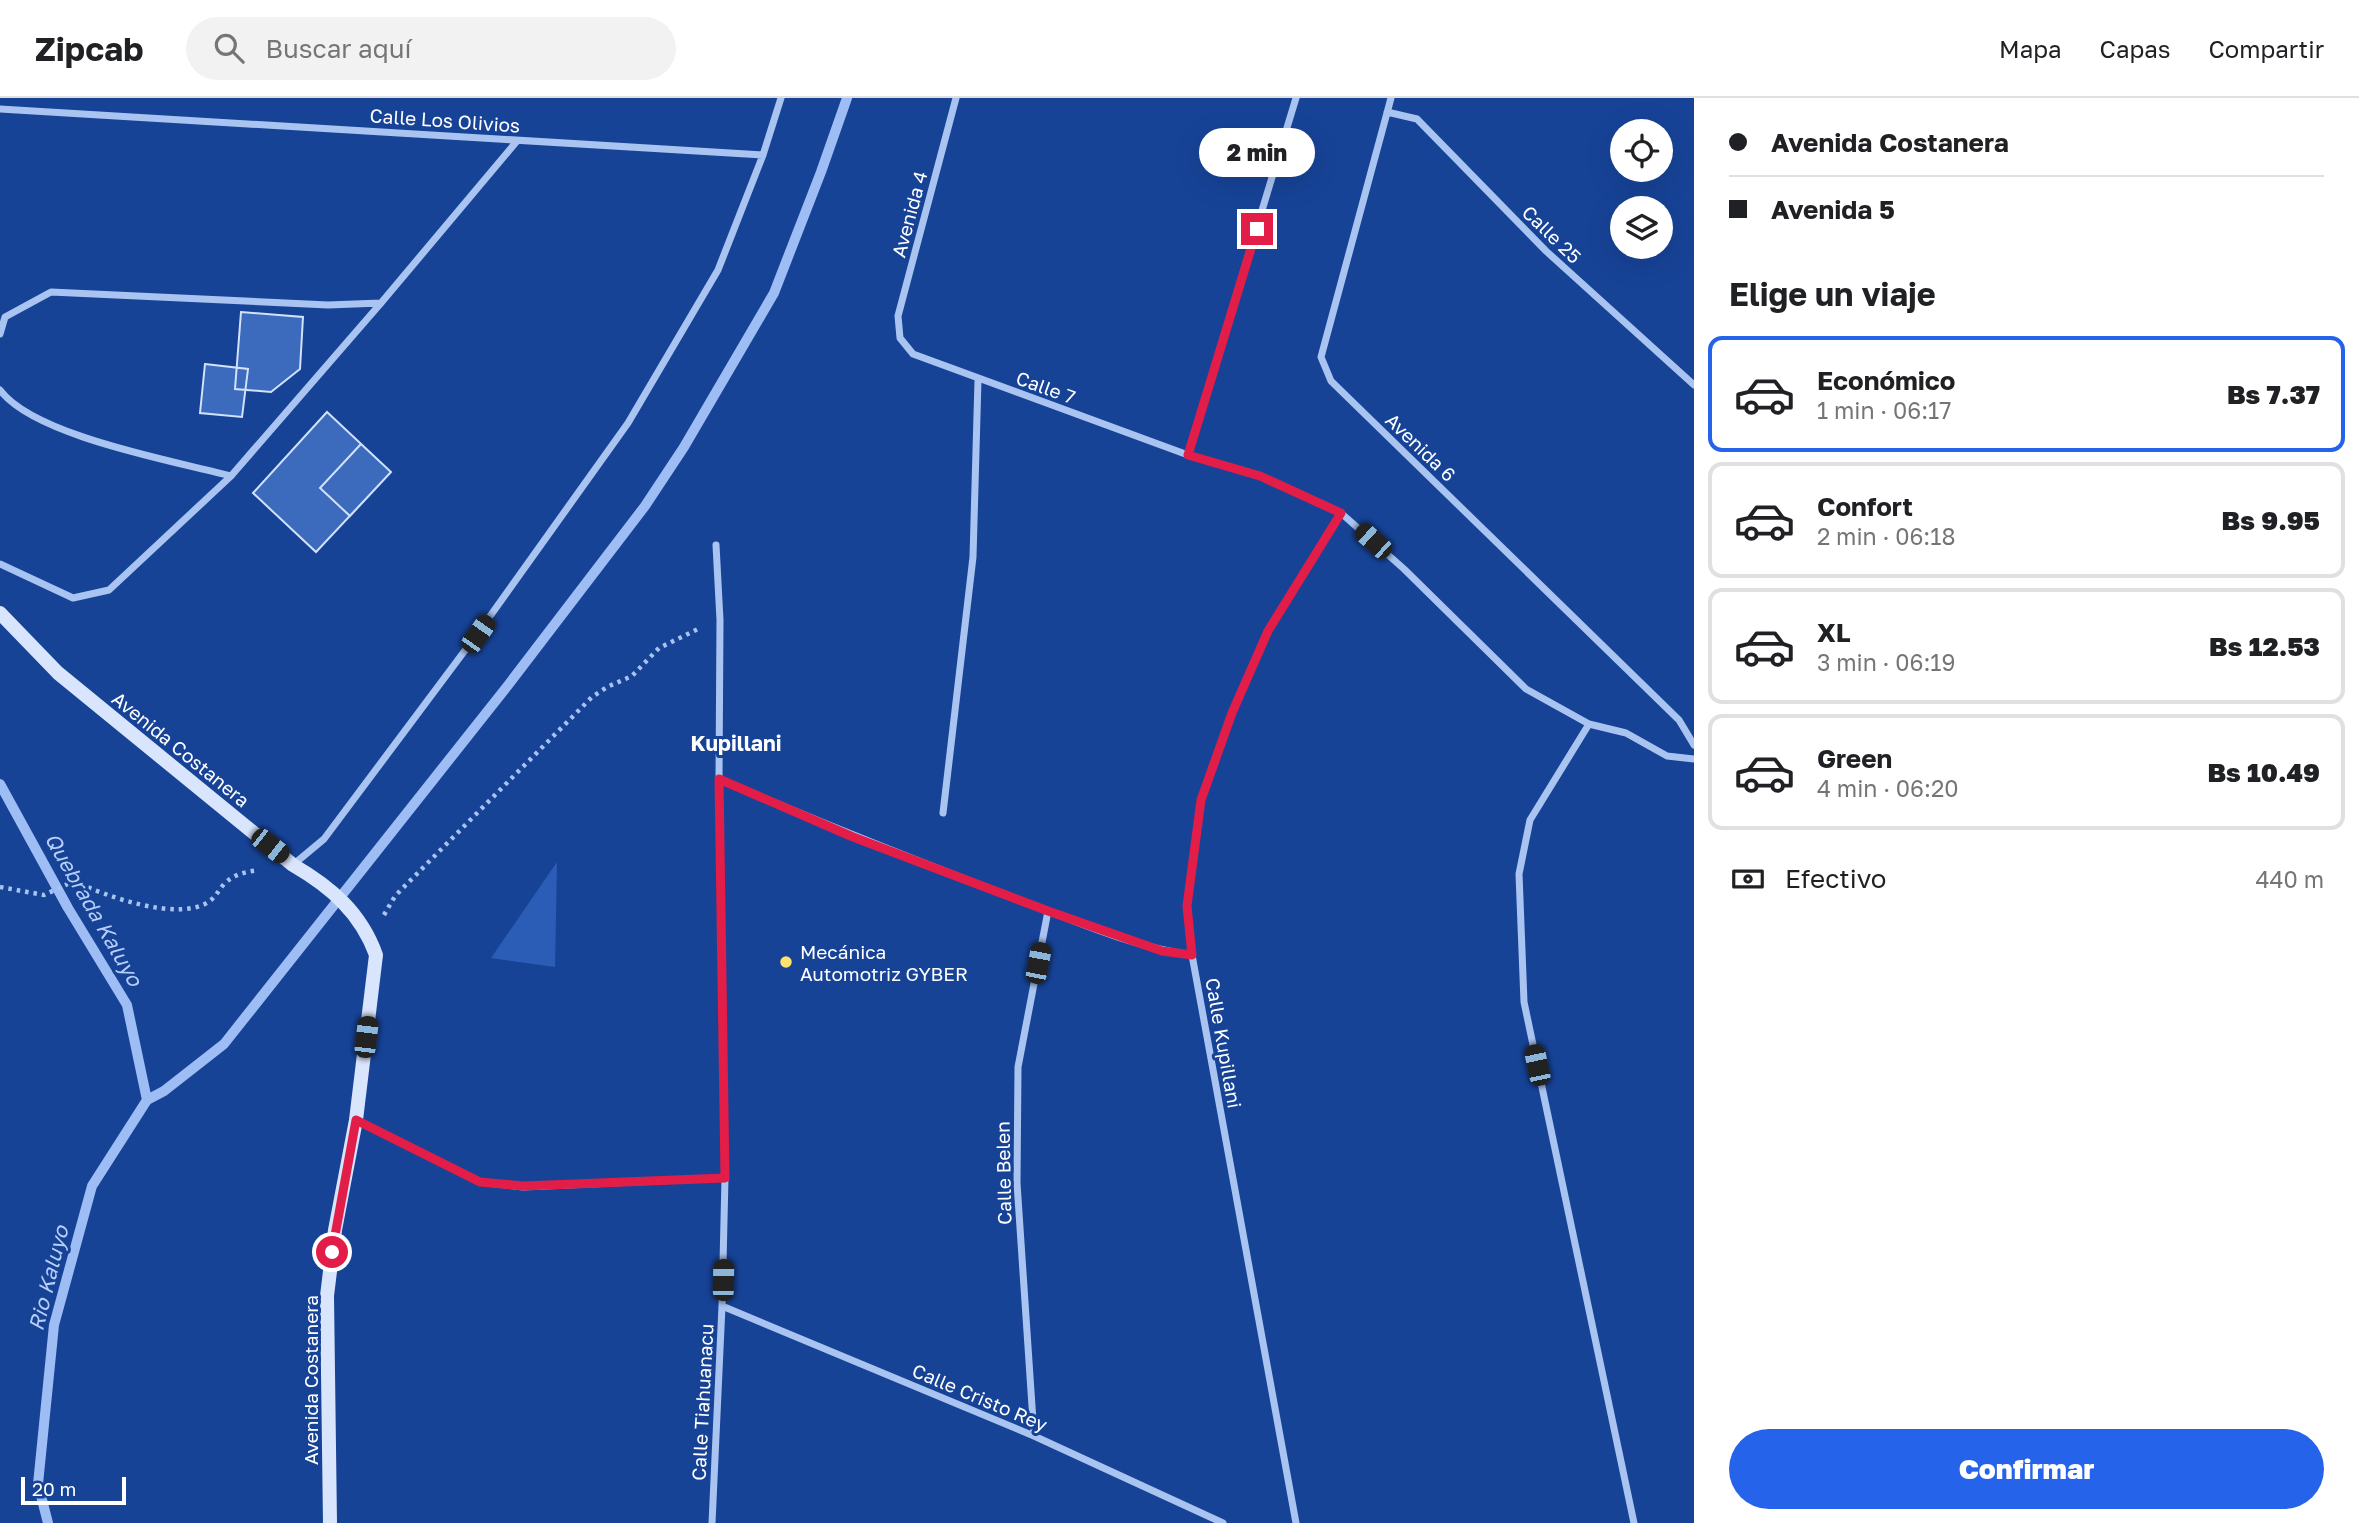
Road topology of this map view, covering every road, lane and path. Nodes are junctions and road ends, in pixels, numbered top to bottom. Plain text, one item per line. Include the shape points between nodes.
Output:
1 (781, 98) edge
2 (956, 98) edge
3 (1296, 98) edge
4 (1391, 98) edge
5 (0, 109) edge
6 (1387, 112) junction
7 (517, 141) junction
8 (763, 155) junction
9 (381, 303) junction
10 (0, 334) edge
11 (900, 338) joint
12 (978, 380) junction
13 (1694, 385) edge
14 (0, 390) edge
15 (1188, 455) junction
16 (230, 476) junction
17 (1341, 513) junction
18 (716, 545) dead end
19 (0, 564) edge
20 (0, 612) edge
21 (720, 620) junction
22 (1589, 724) junction
23 (1694, 745) edge
24 (1694, 759) edge
25 (719, 779) junction
26 (943, 813) dead end
27 (289, 861) junction
28 (0, 887) edge
29 (1048, 911) junction
30 (369, 934) junction
31 (1192, 955) junction
32 (356, 1120) junction
33 (725, 1178) junction
34 (722, 1306) junction
35 (1034, 1436) junction
36 (330, 1523) edge
37 (712, 1523) edge
38 (1223, 1523) edge
39 (1296, 1523) edge
40 (1634, 1523) edge

1 - 8 street
2 - 11 street, Avenida 4 via 898,316
3 - 15 street
4 - 6 street, Avenida 6
5 - 7 street, Calle Los Olivios
6 - 13 street, Calle 25 via 1417,119 1546,251
6 - 23 street, Avenida 6 via 1321,357 1331,381 1679,720
7 - 8 street, Calle Los Olivios
7 - 9 street
8 - 27 street via 718,270 628,423 324,839
9 - 10 street via 328,305 51,292 5,317
9 - 16 street
11 - 12 street, Calle 7 via 913,354
12 - 15 street, Calle 7
12 - 26 street via 973,557
14 - 16 street via 47,424
15 - 17 street, Calle 7 via 1260,476
16 - 19 street via 109,590 73,598
17 - 22 street, Calle 7 via 1526,689
17 - 31 street, Calle Kupillani via 1268,631 1201,800 1187,906
18 - 21 street, Calle Tiahuanacu
20 - 27 main road, Avenida Costanera via 58,673
21 - 25 street, Calle Tiahuanacu
21 - 30 path via 667,643 632,676 593,697 395,895
22 - 24 street, Calle 7 via 1626,733 1667,757
22 - 40 street via 1530,820 1519,874 1520,934 1524,1002
25 - 29 street via 853,837
25 - 33 street, Calle Tiahuanacu
27 - 28 path via 241,873 202,906 183,909 104,895 74,881 44,895
27 - 30 main road, Avenida Costanera via 316,879
29 - 31 street via 1162,951
29 - 35 street, Calle Belen via 1018,1067 1017,1183
30 - 32 main road, Avenida Costanera via 376,955
31 - 39 street, Calle Kupillani
32 - 33 street via 480,1182 523,1186
32 - 36 main road, Avenida Costanera via 327,1296
33 - 34 street, Calle Tiahuanacu
34 - 35 street, Calle Cristo Rey
34 - 37 street, Calle Tiahuanacu
35 - 38 street, Calle Cristo Rey

